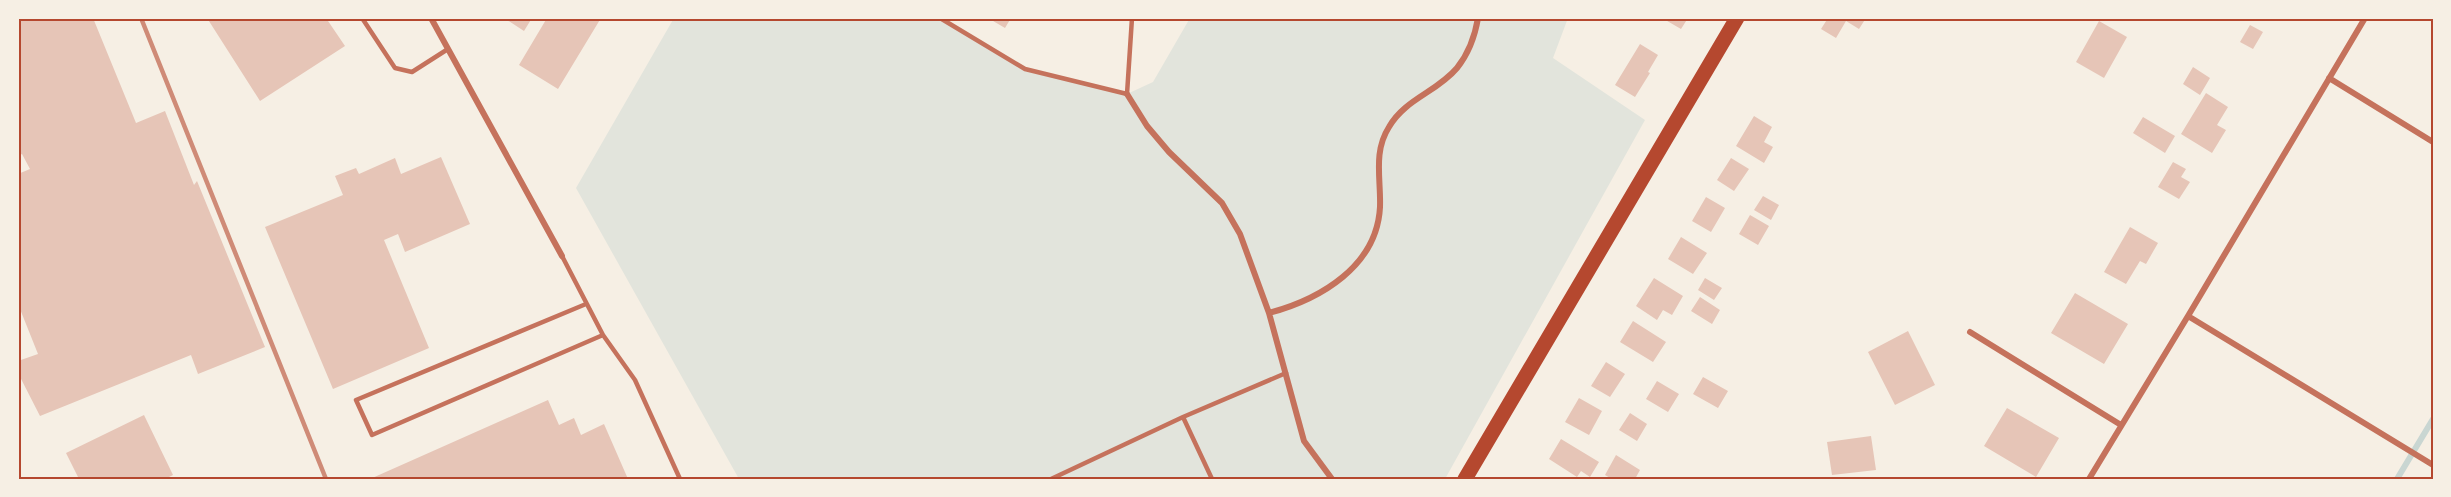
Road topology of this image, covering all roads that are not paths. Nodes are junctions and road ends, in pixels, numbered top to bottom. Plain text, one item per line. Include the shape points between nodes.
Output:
1 (363, 18) edge
2 (431, 18) edge
3 (940, 18) edge
4 (1132, 18) edge
5 (1478, 18) edge
6 (1737, 18) edge
7 (2365, 18) edge
8 (448, 49) junction
9 (2329, 78) junction
10 (1127, 94) junction
11 (2433, 142) edge
12 (562, 256) joint
13 (586, 304) junction
14 (1269, 313) junction
15 (2188, 316) junction
16 (1970, 332) dead end
17 (603, 335) junction
18 (1286, 373) junction
19 (1184, 417) junction
20 (2121, 424) junction
21 (2433, 465) edge
22 (680, 479) edge
23 (1051, 479) edge
24 (1212, 479) edge
25 (1332, 479) edge
26 (1465, 479) edge
27 (2089, 479) edge

1 - 8 lane via 395,68 412,72
2 - 8 street
3 - 10 lane via 1025,69
4 - 10 lane
5 - 14 street via 1468,51 1456,69 1399,111 1387,129 1380,148 1378,225 1361,258 1321,292
6 - 26 main road
7 - 9 street
8 - 12 street
9 - 11 street
9 - 15 street
10 - 14 street via 1169,152 1222,203 1240,234
12 - 13 lane
13 - 17 lane
13 - 17 lane via 356,400 372,435
14 - 18 street
15 - 20 street
15 - 21 street
16 - 20 street
17 - 22 lane via 635,380
18 - 19 lane
18 - 25 street via 1304,441
19 - 23 lane
19 - 24 lane
20 - 27 street

